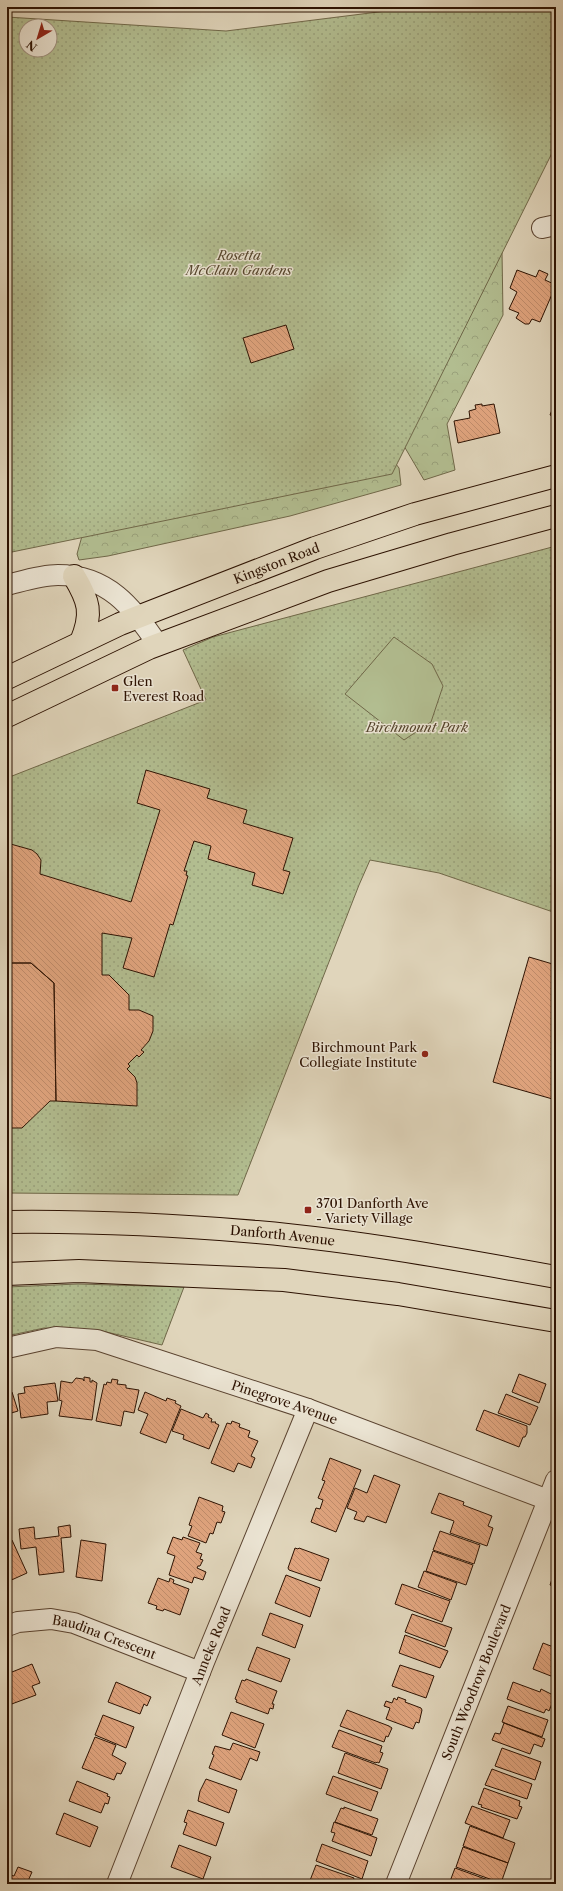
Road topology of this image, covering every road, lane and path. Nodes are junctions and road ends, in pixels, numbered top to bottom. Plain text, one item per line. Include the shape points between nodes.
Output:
1 (556, 476) edge
2 (556, 516) edge
3 (74, 576) junction
4 (7, 585) edge
5 (139, 616) junction
6 (80, 642) junction
7 (158, 645) junction
8 (7, 678) edge
9 (7, 716) edge
10 (7, 1222) edge
11 (7, 1274) edge
12 (556, 1277) edge
13 (556, 1321) edge
14 (7, 1348) edge
15 (308, 1409) junction
16 (556, 1480) edge
17 (552, 1501) edge
18 (7, 1626) edge
19 (200, 1672) junction
20 (117, 1884) edge
21 (396, 1884) edge

1 - 5 main road, Kingston Road via 415,514 315,548
2 - 7 main road via 328,581
3 - 4 street via 41,576
3 - 5 street via 104,585
3 - 6 main road via 86,596 88,610 86,630
5 - 6 main road, Kingston Road
5 - 7 street
6 - 8 main road, Kingston Road
7 - 9 main road
10 - 12 main road, Danforth Avenue via 145,1225 257,1232 410,1252
11 - 13 main road via 79,1271 284,1280 398,1294
14 - 15 street, Pinegrove Avenue via 56,1337 96,1340
15 - 17 street, Pinegrove Avenue
15 - 19 street, Anneke Road
16 - 17 street, South Woodrow Boulevard
17 - 21 street, South Woodrow Boulevard
18 - 19 street, Baudina Crescent via 18,1622 51,1619 74,1623
19 - 20 street, Anneke Road

